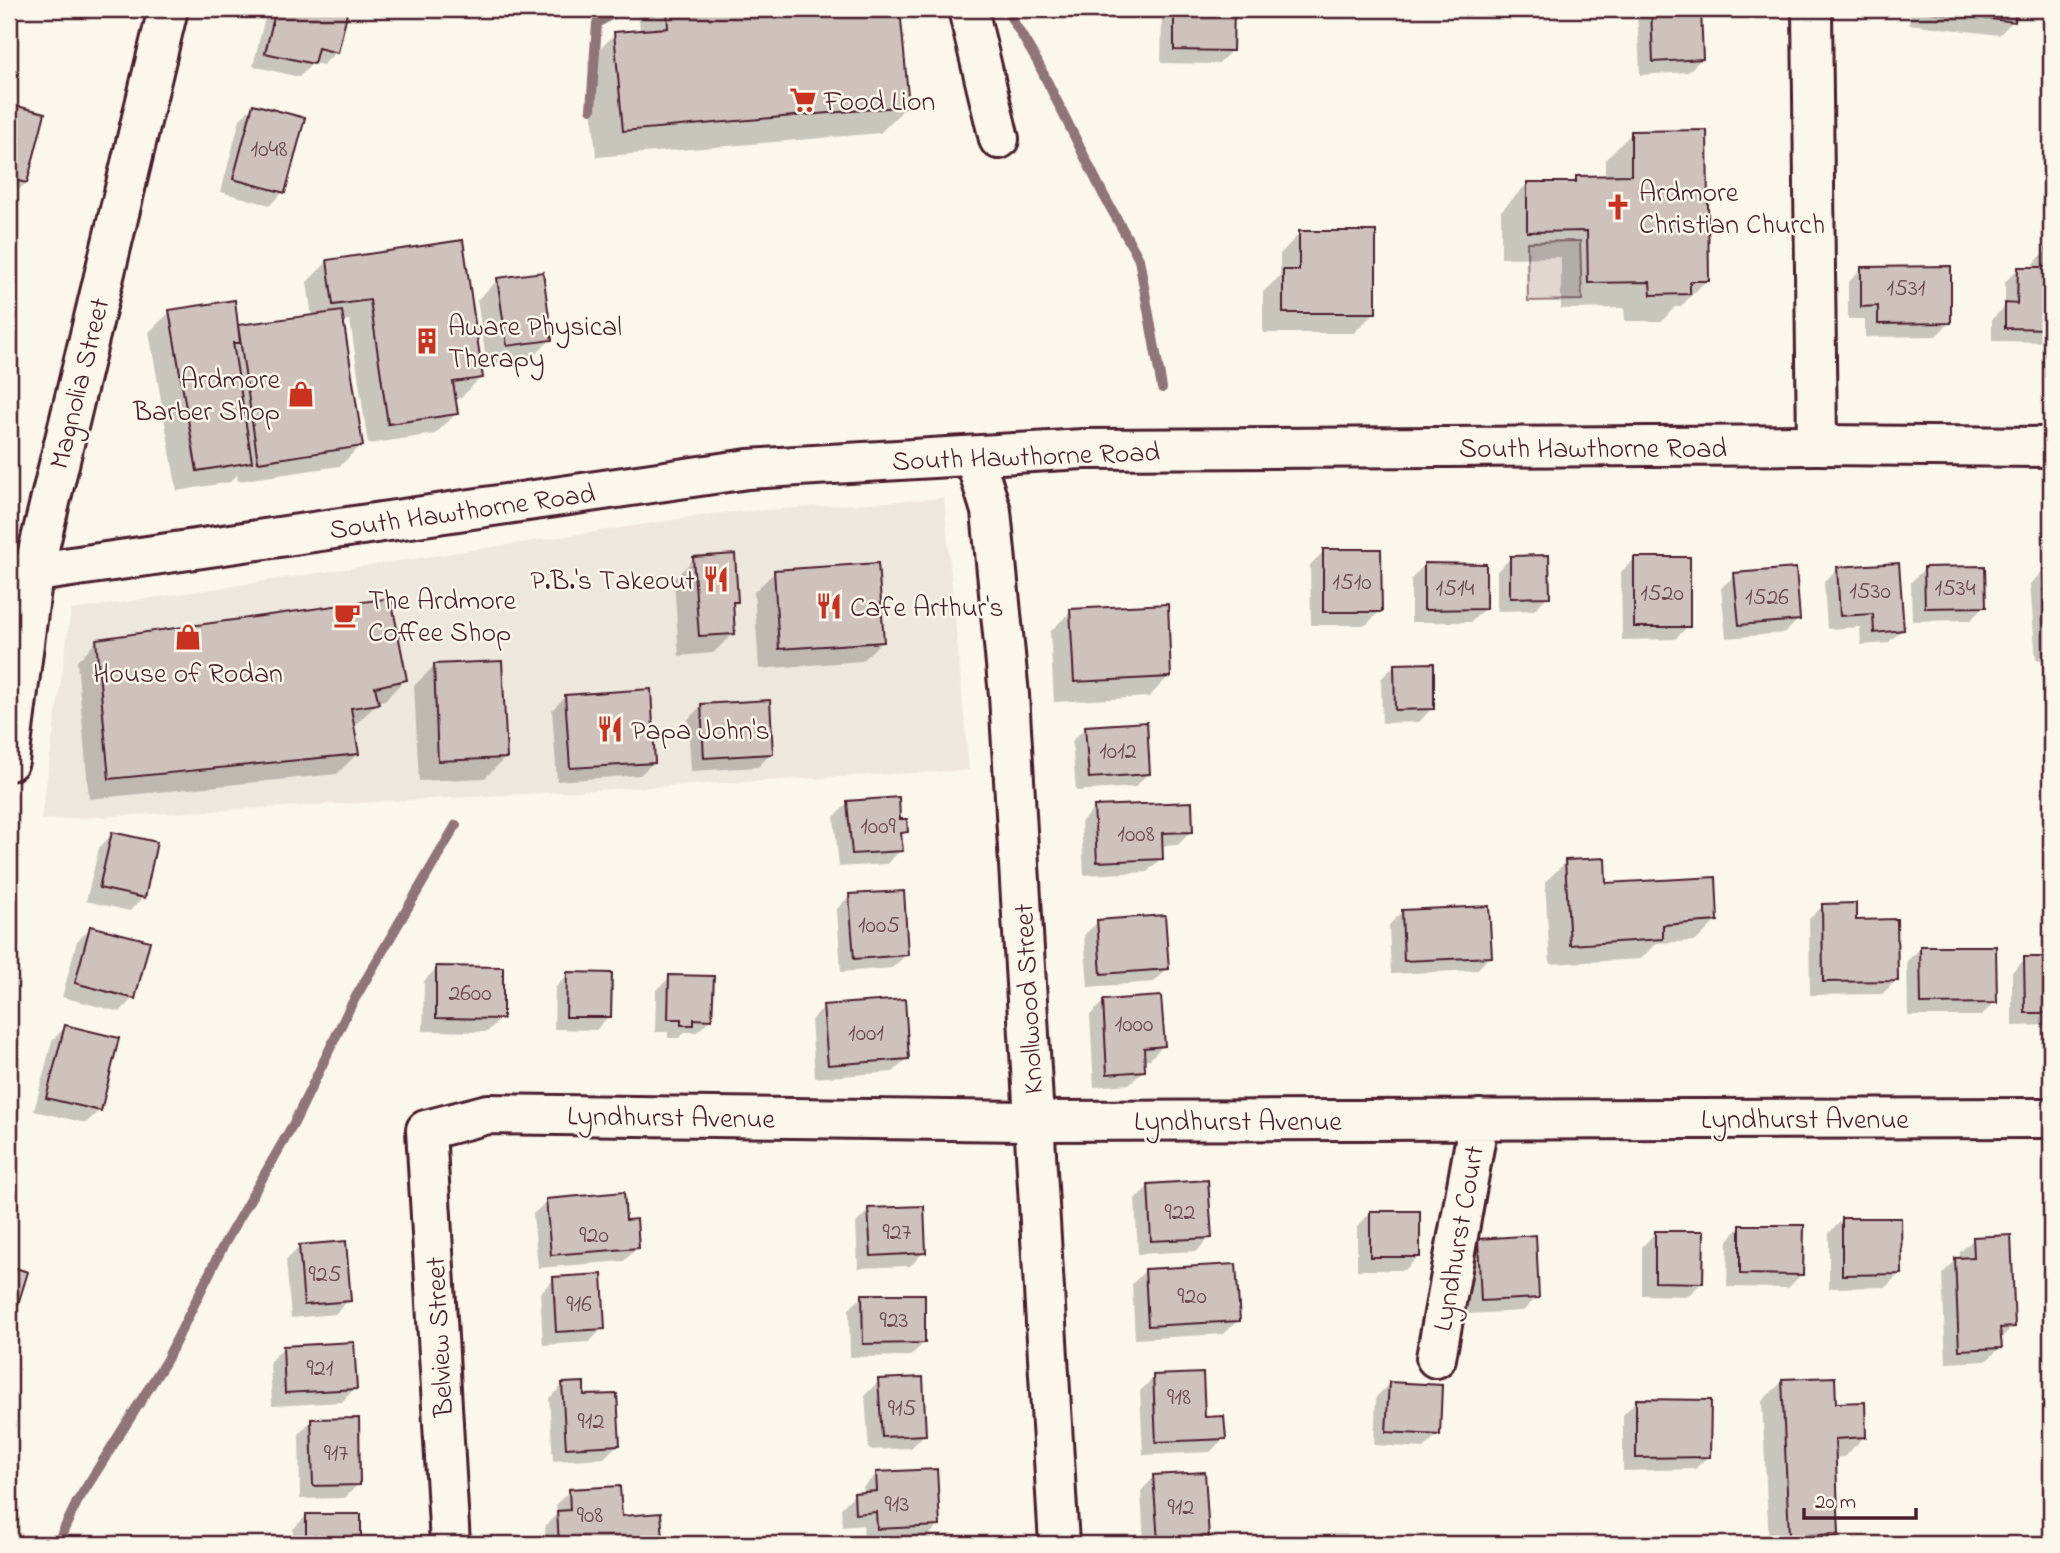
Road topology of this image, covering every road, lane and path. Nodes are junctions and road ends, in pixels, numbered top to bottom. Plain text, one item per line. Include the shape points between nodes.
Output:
1 (168, 9) edge
2 (968, 9) edge
3 (1812, 9) edge
4 (999, 139) dead end
5 (1817, 446) junction
6 (2051, 447) edge
7 (974, 456) junction
8 (21, 574) edge
9 (9, 761) edge
10 (2051, 1118) edge
11 (1479, 1119) junction
12 (1034, 1121) junction
13 (426, 1130) joint
14 (1436, 1357) dead end
15 (450, 1544) edge
16 (1059, 1544) edge

1 - 8 street, Magnolia Street
2 - 4 street
3 - 5 street
5 - 6 street, South Hawthorne Road
5 - 7 street, South Hawthorne Road via 1083,449
7 - 8 street, South Hawthorne Road via 748,469
7 - 12 street, Knollwood Street via 990,510 1009,695
8 - 9 street, Magnolia Street
10 - 11 street, Lyndhurst Avenue
11 - 12 street, Lyndhurst Avenue
11 - 14 street, Lyndhurst Court
12 - 13 street, Lyndhurst Avenue via 488,1114
12 - 16 street, Knollwood Street
13 - 15 street, Belview Street

